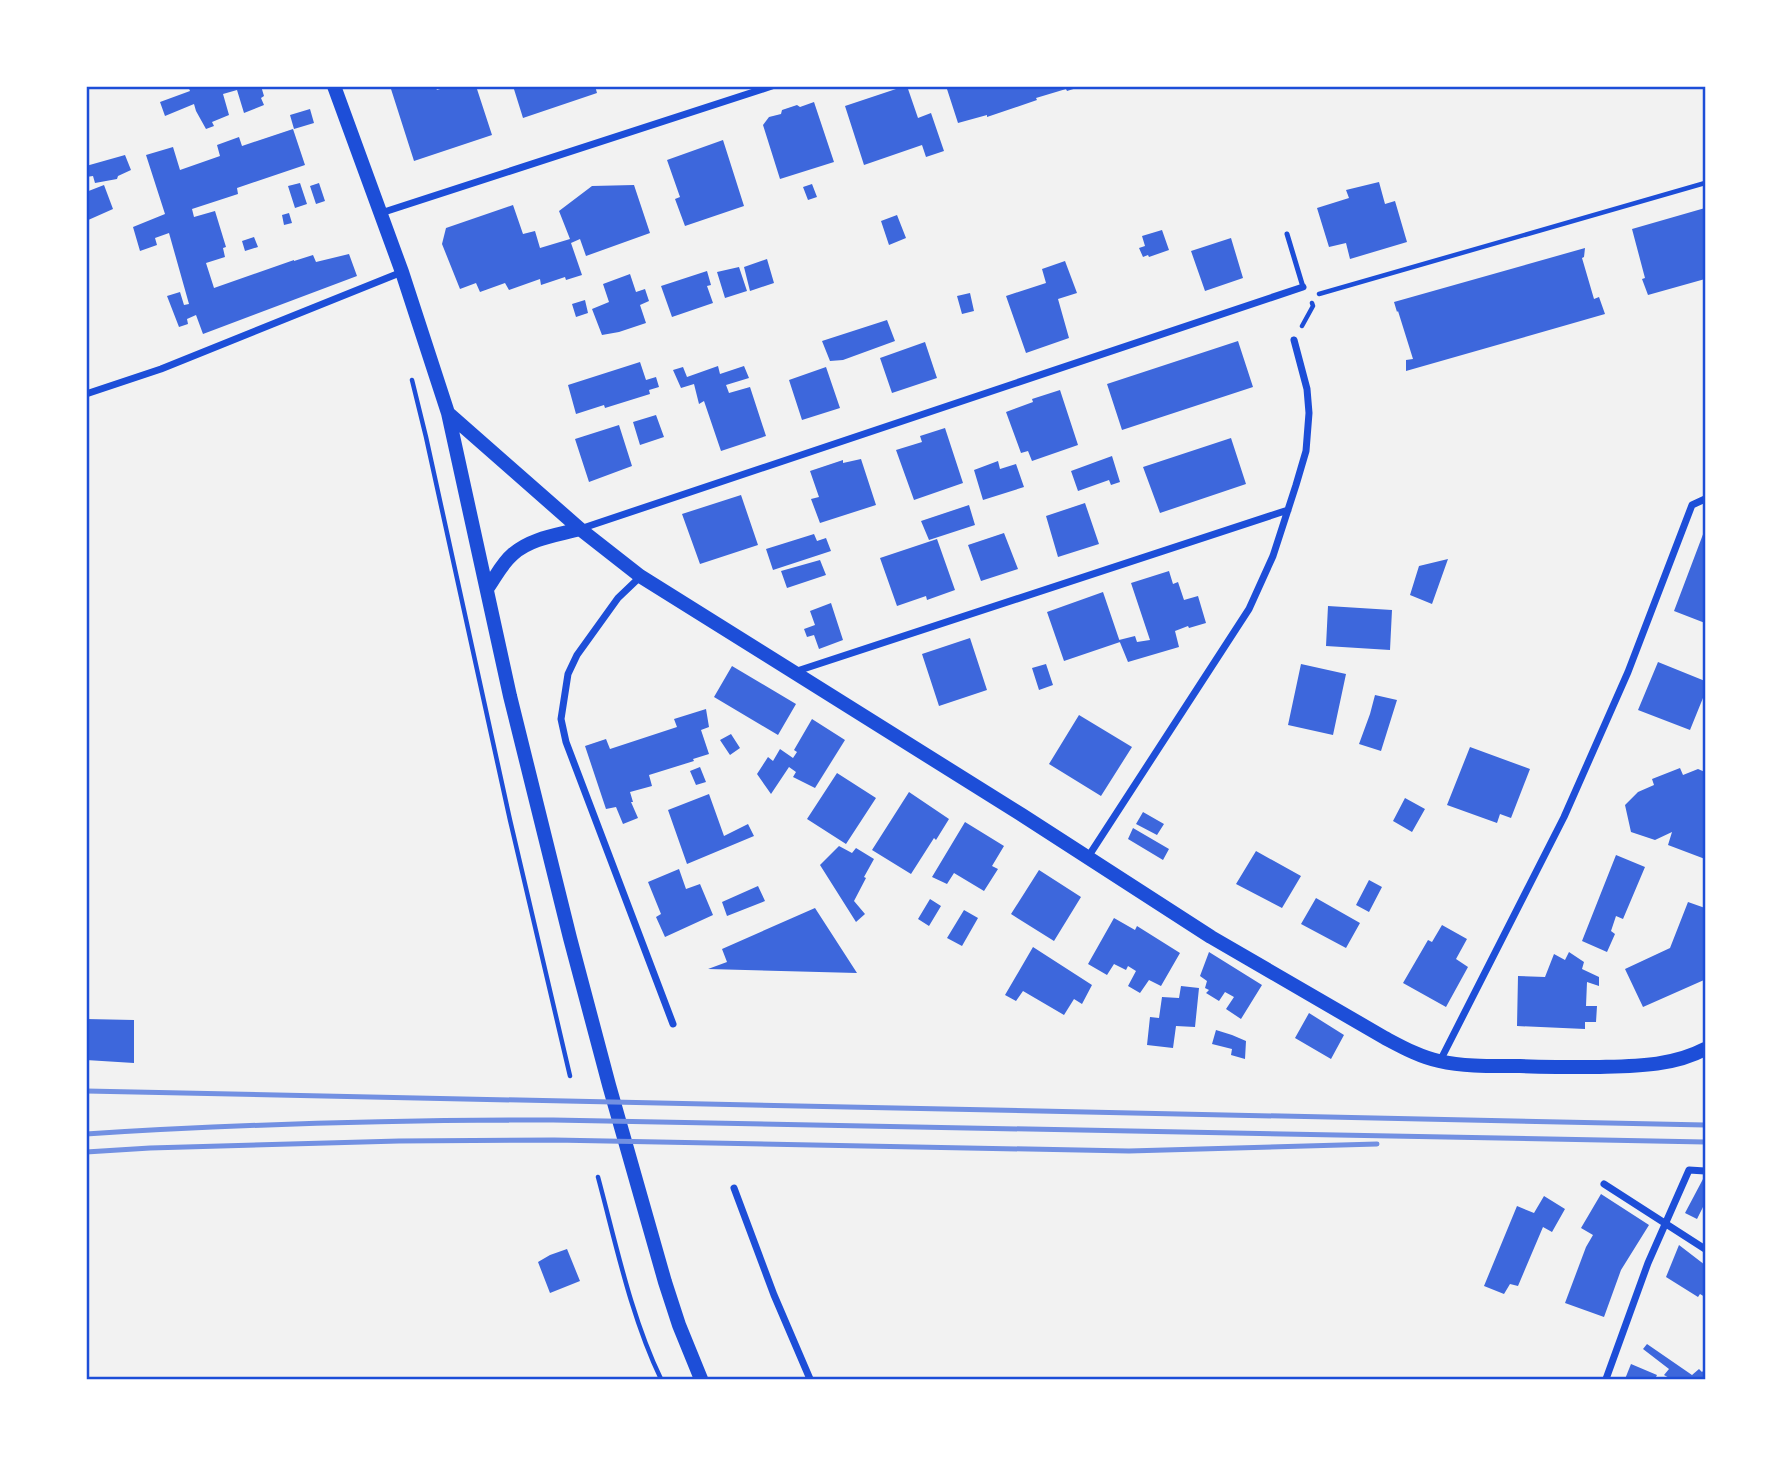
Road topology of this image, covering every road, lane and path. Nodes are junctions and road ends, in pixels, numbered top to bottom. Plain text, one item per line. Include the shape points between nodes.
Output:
1 (334, 86) edge
2 (772, 86) edge
3 (1705, 183) edge
4 (380, 214) junction
5 (1287, 234) dead end
6 (402, 272) junction
7 (1303, 287) joint
8 (1294, 340) joint
9 (410, 372) dead end
10 (86, 394) edge
11 (449, 414) junction
12 (1705, 499) edge
13 (1288, 510) junction
14 (580, 529) junction
15 (640, 576) junction
16 (486, 589) junction
17 (793, 672) junction
18 (1088, 858) junction
19 (673, 1024) dead end
20 (1705, 1049) edge
21 (1440, 1061) junction
22 (570, 1076) dead end
23 (1705, 1171) edge
24 (598, 1177) dead end
25 (1604, 1184) dead end
26 (734, 1188) dead end
27 (1664, 1223) junction
28 (1705, 1249) edge
29 (662, 1379) edge
30 (701, 1379) edge
31 (810, 1379) edge
32 (1606, 1379) edge

1 - 4 main road
2 - 4 street
3 - 8 path via 1311,297 1313,306
4 - 6 main road
5 - 7 lane
6 - 10 street via 161,369
6 - 11 main road
7 - 14 street
8 - 13 street via 1309,413 1306,451
9 - 22 path
11 - 14 main road
11 - 16 main road
12 - 21 street via 1692,505 1628,672 1564,817
13 - 17 street
13 - 18 street via 1249,610
14 - 15 main road
14 - 16 main road via 547,537 512,554
15 - 17 main road
15 - 19 street via 577,655 568,674 561,719 570,755
16 - 30 main road via 606,1073 665,1282
17 - 18 main road
18 - 21 main road via 1210,937 1355,1021
20 - 21 main road via 1666,1062 1632,1066 1494,1066
23 - 27 street via 1689,1170
24 - 29 path via 637,1317
25 - 27 street
26 - 31 street
27 - 28 street
27 - 32 street

